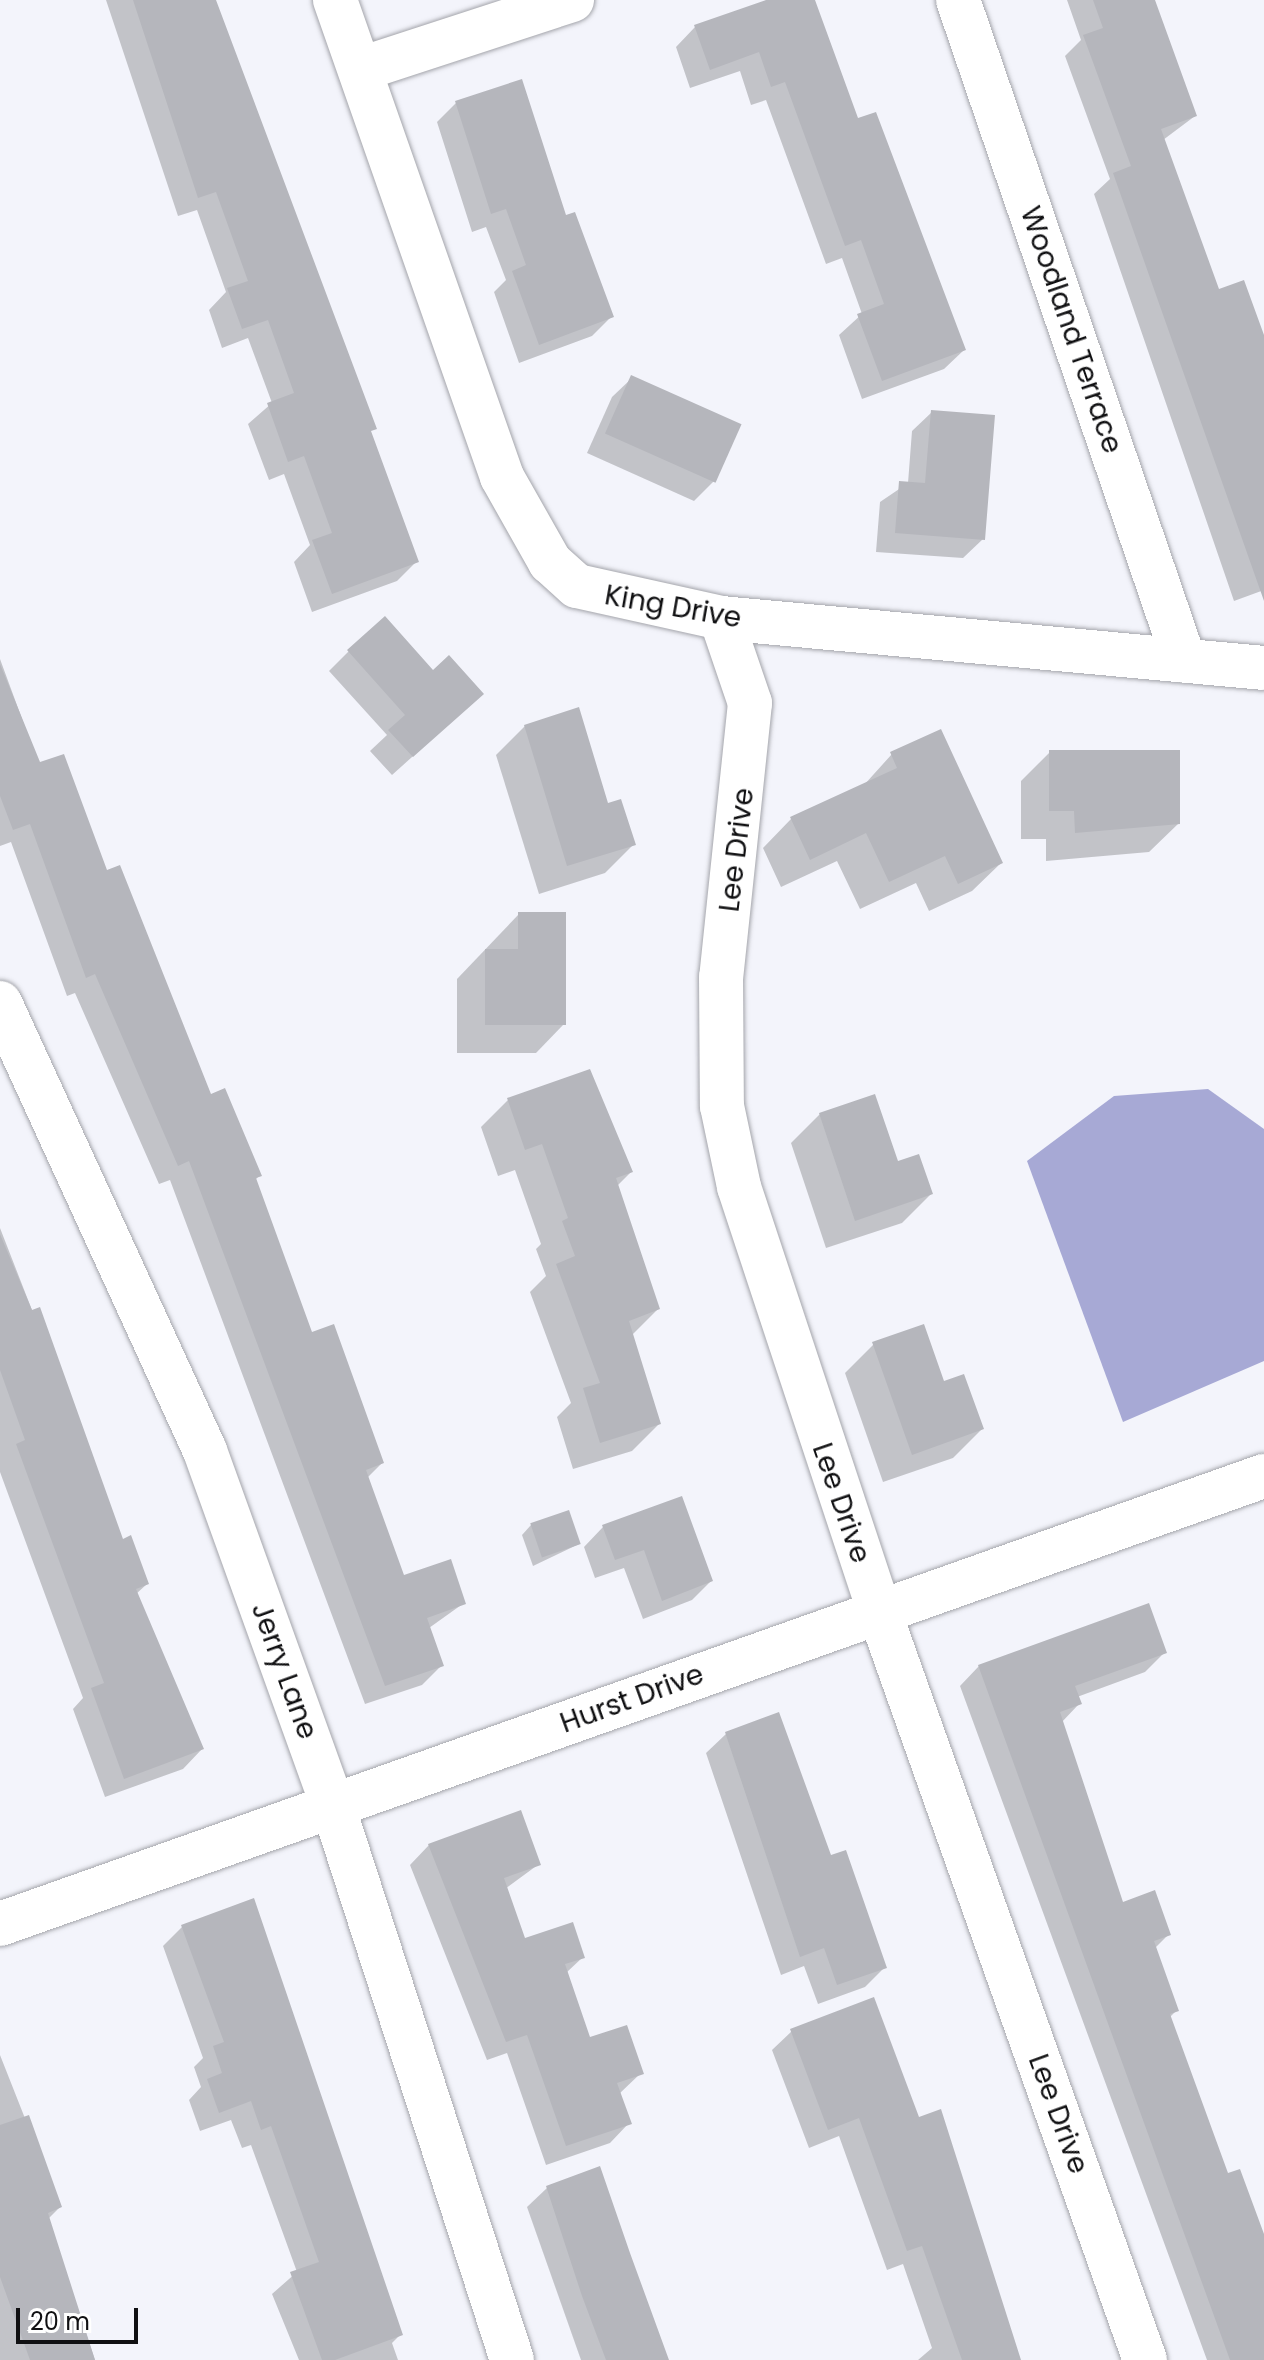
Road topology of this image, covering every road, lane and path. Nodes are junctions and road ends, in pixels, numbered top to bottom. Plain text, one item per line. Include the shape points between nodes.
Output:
1 (335, 0) edge
2 (572, 0) edge
3 (958, 0) edge
4 (361, 69) junction
5 (721, 618) junction
6 (1184, 660) junction
7 (1264, 668) edge
8 (0, 1003) edge
9 (1264, 1476) edge
10 (879, 1611) junction
11 (333, 1806) junction
12 (0, 1924) edge
13 (512, 2360) edge
14 (1145, 2360) edge

1 - 4 street, King Drive
2 - 4 street
3 - 6 street, Woodland Terrace
4 - 5 street, King Drive via 502,477 550,562 601,596
5 - 6 street, King Drive
5 - 10 street, Lee Drive via 750,703 721,977 722,1106 752,1232
6 - 7 street, King Drive
8 - 11 street, Jerry Lane via 205,1451
9 - 10 street, Hurst Drive
10 - 11 street, Hurst Drive
10 - 14 street, Lee Drive
11 - 12 street, Hurst Drive
11 - 13 street, Jerry Lane

